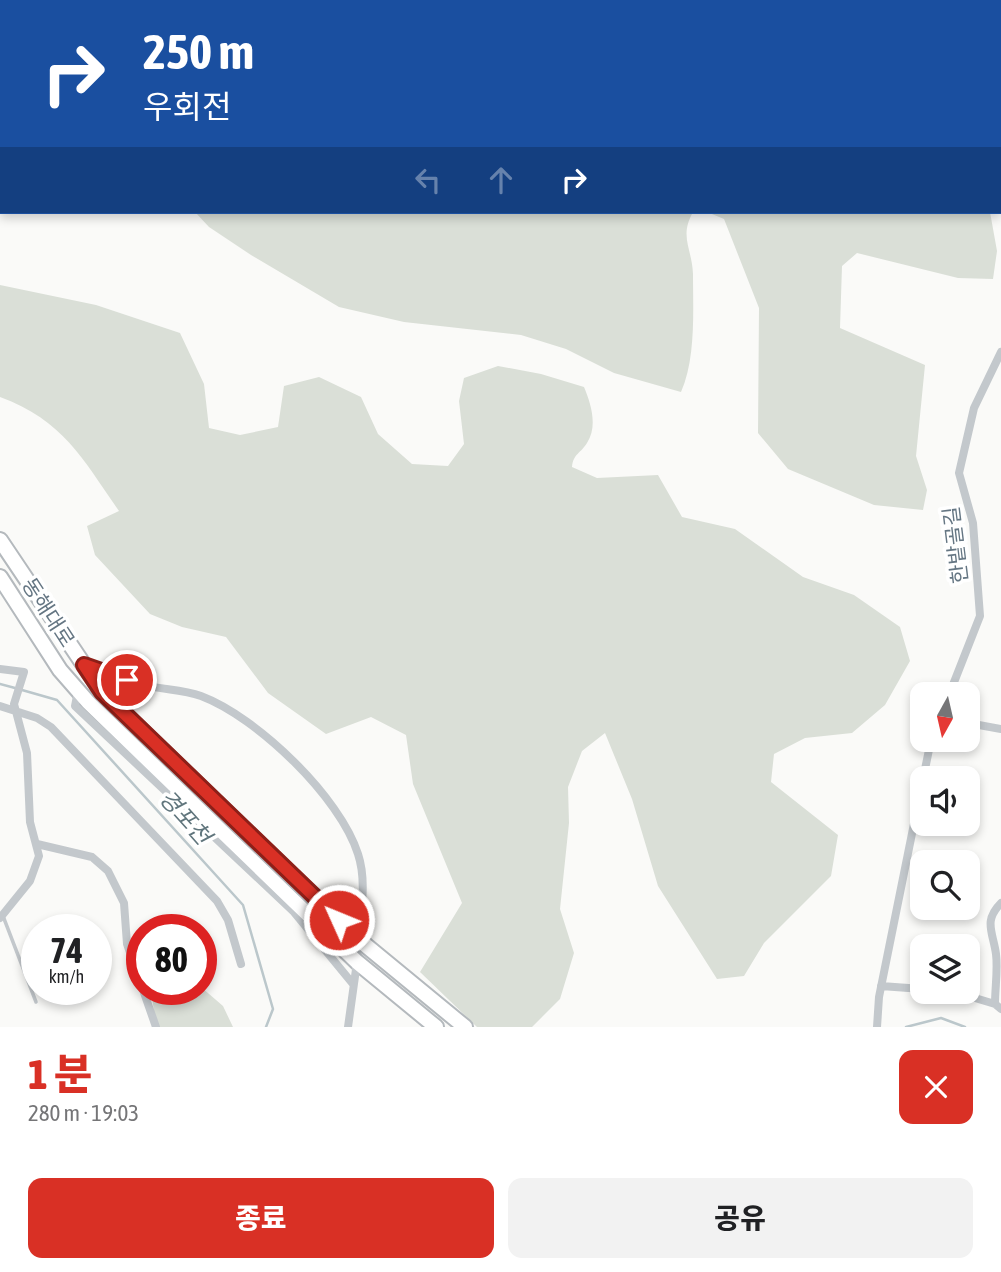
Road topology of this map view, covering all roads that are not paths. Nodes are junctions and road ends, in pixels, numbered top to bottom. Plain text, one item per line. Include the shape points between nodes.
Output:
1 (1001, 352) edge
2 (0, 540) edge
3 (0, 577) edge
4 (84, 665) junction
5 (0, 669) edge
6 (955, 682) edge
7 (78, 691) junction
8 (0, 706) edge
9 (15, 708) junction
10 (980, 725) edge
11 (1001, 729) edge
12 (911, 836) edge
13 (37, 844) junction
14 (1001, 903) edge
15 (1, 917) edge
16 (358, 939) junction
17 (358, 962) junction
18 (241, 964) dead end
19 (21, 966) edge
20 (353, 984) junction
21 (881, 986) junction
22 (910, 988) edge
23 (980, 1001) edge
24 (998, 1007) edge
25 (156, 1027) edge
26 (348, 1027) edge
27 (436, 1027) edge
28 (465, 1027) edge
29 (877, 1027) edge

1 - 6 street, 한밭골길 via 974,408 960,464 973,523 980,616
2 - 4 highway, 동해대로
3 - 7 highway, 동해대로 via 45,649
4 - 16 highway, 동해대로 via 102,692
4 - 16 street via 146,686 199,696 253,724 347,825 363,890
5 - 9 street via 21,671
7 - 17 highway, 동해대로
7 - 20 street via 75,706 293,911
8 - 9 street
9 - 13 street via 27,753 30,822
9 - 18 street via 51,727 217,901 228,919
10 - 11 street
12 - 21 street
13 - 15 street via 36,868
13 - 25 street via 92,856 108,871 124,903 127,944
14 - 24 street via 992,912 988,927 996,954
15 - 19 lane
16 - 28 highway, 동해대로
17 - 20 street
17 - 27 highway, 동해대로
20 - 26 street
21 - 22 street
21 - 29 street
23 - 24 street

